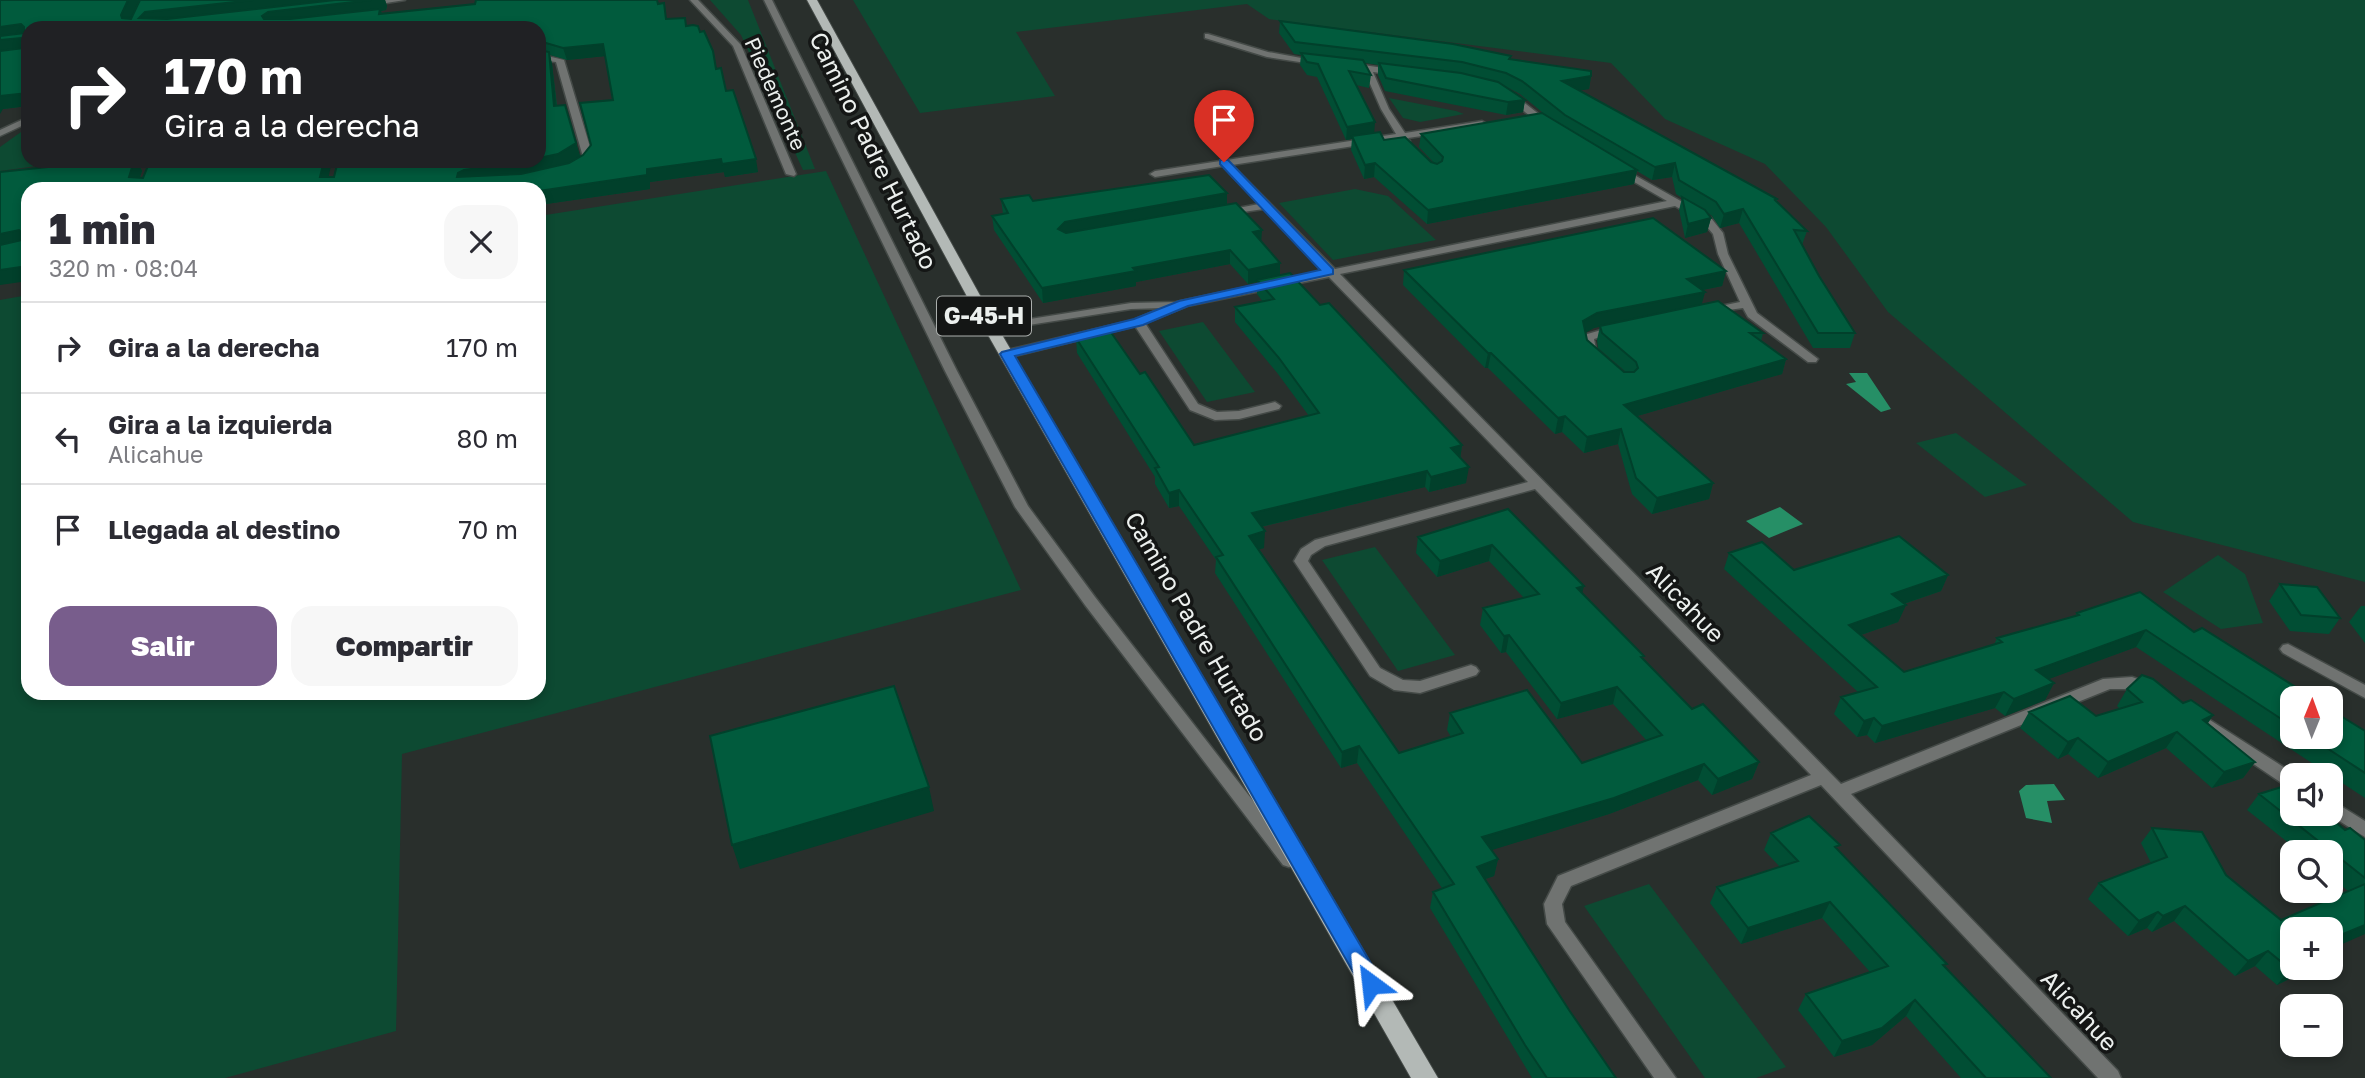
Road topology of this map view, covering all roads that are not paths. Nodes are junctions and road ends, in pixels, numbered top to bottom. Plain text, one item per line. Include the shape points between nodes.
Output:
1 (401, 0) edge
2 (694, 0) edge
3 (768, 0) edge
4 (812, 0) edge
5 (359, 5) edge
6 (1208, 36) dead end
7 (546, 58) edge
8 (1331, 64) edge
9 (1343, 65) edge
10 (1367, 68) junction
11 (1407, 73) edge
12 (1500, 90) edge
13 (1535, 116) junction
14 (1522, 118) edge
15 (1495, 122) edge
16 (21, 123) edge
17 (1558, 132) edge
18 (0, 133) edge
19 (1401, 136) junction
20 (1414, 153) edge
21 (1224, 162) junction
22 (1614, 167) edge
23 (575, 170) edge
24 (791, 174) dead end
25 (1155, 174) dead end
26 (1673, 202) junction
27 (1266, 206) junction
28 (1213, 216) edge
29 (1328, 272) junction
30 (1184, 303) junction
31 (1746, 304) junction
32 (1693, 314) edge
33 (1138, 322) junction
34 (1626, 327) edge
35 (991, 328) junction
36 (1007, 354) junction
37 (1812, 359) dead end
38 (1608, 366) edge
39 (1275, 406) dead end
40 (1537, 484) junction
41 (2288, 649) dead end
42 (1471, 671) dead end
43 (2160, 692) edge
44 (2365, 692) edge
45 (2182, 707) edge
46 (2280, 773) edge
47 (1822, 778) junction
48 (1837, 793) junction
49 (2343, 815) edge
50 (2365, 830) edge
51 (1331, 914) junction
52 (1425, 1078) edge
53 (1666, 1078) edge
54 (2111, 1078) edge

1 - 5 street
2 - 24 street, Piedemonte via 737,45
3 - 51 street, Camino Padre Hurtado via 1022,507
4 - 35 main road, Camino Padre Hurtado / G-45-H
6 - 8 street via 1267,54
7 - 23 street via 560,60 588,157
9 - 10 street
10 - 11 street
10 - 19 street
12 - 13 street
13 - 14 street
13 - 17 street
15 - 19 street
16 - 18 street
19 - 20 street
19 - 21 street
21 - 25 street
21 - 27 street, Alicahue
22 - 26 street
26 - 29 street
26 - 31 street via 1707,220 1718,233
27 - 28 street
27 - 29 street, Alicahue
29 - 30 street
29 - 40 street, Alicahue
30 - 33 street
30 - 35 street via 1131,306
31 - 32 street
31 - 37 street via 1752,315
33 - 36 street
33 - 39 street via 1194,407 1215,416
34 - 38 street via 1588,337 1590,350
35 - 36 main road, Camino Padre Hurtado / G-45-H
36 - 51 main road, Camino Padre Hurtado / G-45-H
40 - 42 street via 1320,542 1301,561 1375,672 1400,686 1420,687
40 - 47 street, Alicahue
41 - 44 street
43 - 48 street via 2132,683 2109,683
45 - 46 street
47 - 48 street, Alicahue
47 - 53 street via 1564,881 1553,904 1556,924
48 - 54 street, Alicahue
49 - 50 street
51 - 52 main road, Camino Padre Hurtado / G-45-H

